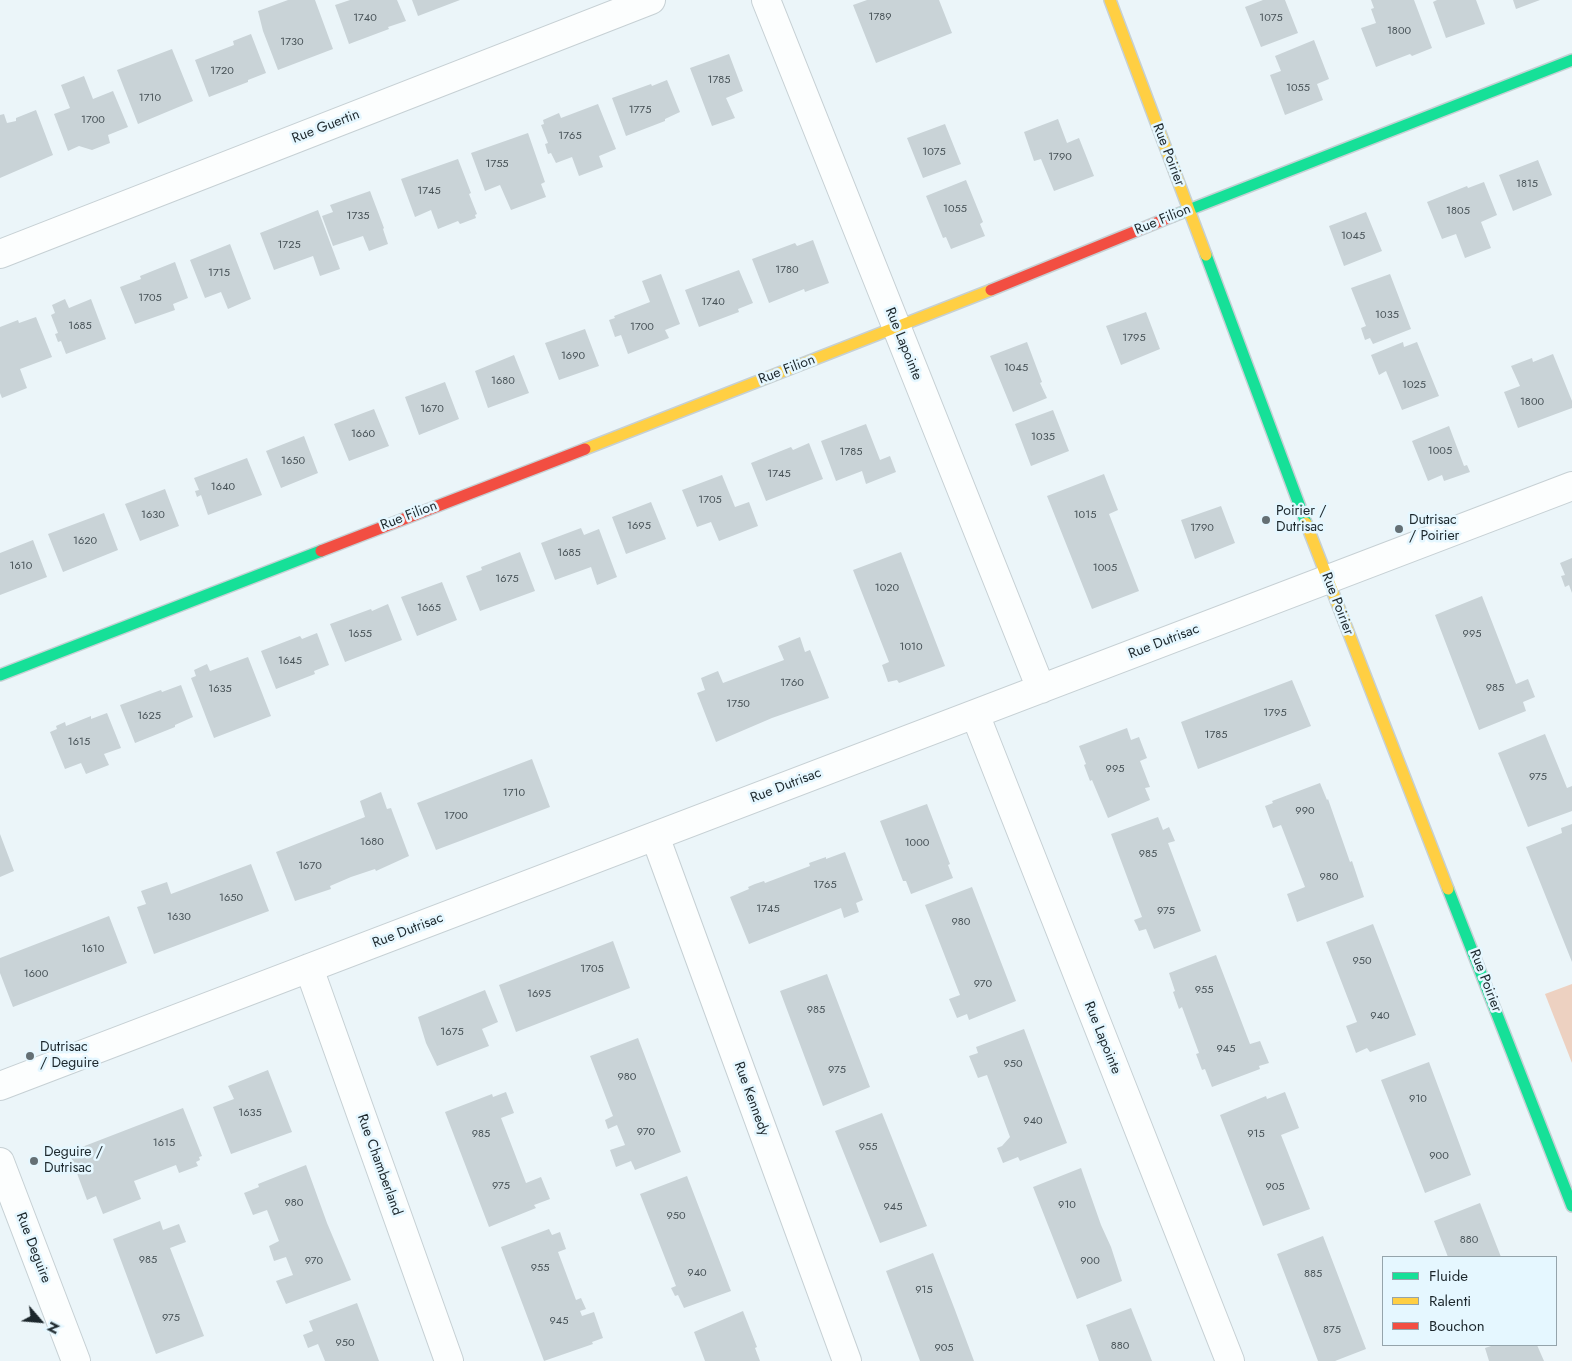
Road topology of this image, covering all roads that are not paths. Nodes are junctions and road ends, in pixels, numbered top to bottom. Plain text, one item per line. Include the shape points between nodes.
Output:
1 (651, 0) edge
2 (766, 0) edge
3 (1110, 0) edge
4 (1572, 60) edge
5 (1189, 210) junction
6 (0, 254) edge
7 (897, 328) junction
8 (1572, 486) edge
9 (1327, 580) junction
10 (0, 675) edge
11 (1041, 689) junction
12 (975, 714) junction
13 (655, 836) junction
14 (309, 968) junction
15 (0, 1086) edge
16 (0, 1162) edge
17 (1572, 1206) edge
18 (76, 1361) edge
19 (449, 1361) edge
20 (847, 1361) edge
21 (1230, 1361) edge

1 - 6 street, Rue Guertin
2 - 7 street, Rue Lapointe
3 - 5 street, Rue Poirier
4 - 5 street, Rue Filion
5 - 7 street, Rue Filion
5 - 9 street, Rue Poirier
7 - 10 street, Rue Filion
7 - 11 street, Rue Lapointe
8 - 9 street, Rue Dutrisac
9 - 11 street, Rue Dutrisac
9 - 17 street, Rue Poirier
11 - 12 street, Rue Dutrisac
12 - 13 street, Rue Dutrisac
12 - 21 street, Rue Lapointe
13 - 14 street, Rue Dutrisac
13 - 20 street, Rue Kennedy
14 - 15 street, Rue Dutrisac
14 - 19 street, Rue Chamberland
16 - 18 street, Rue Deguire

